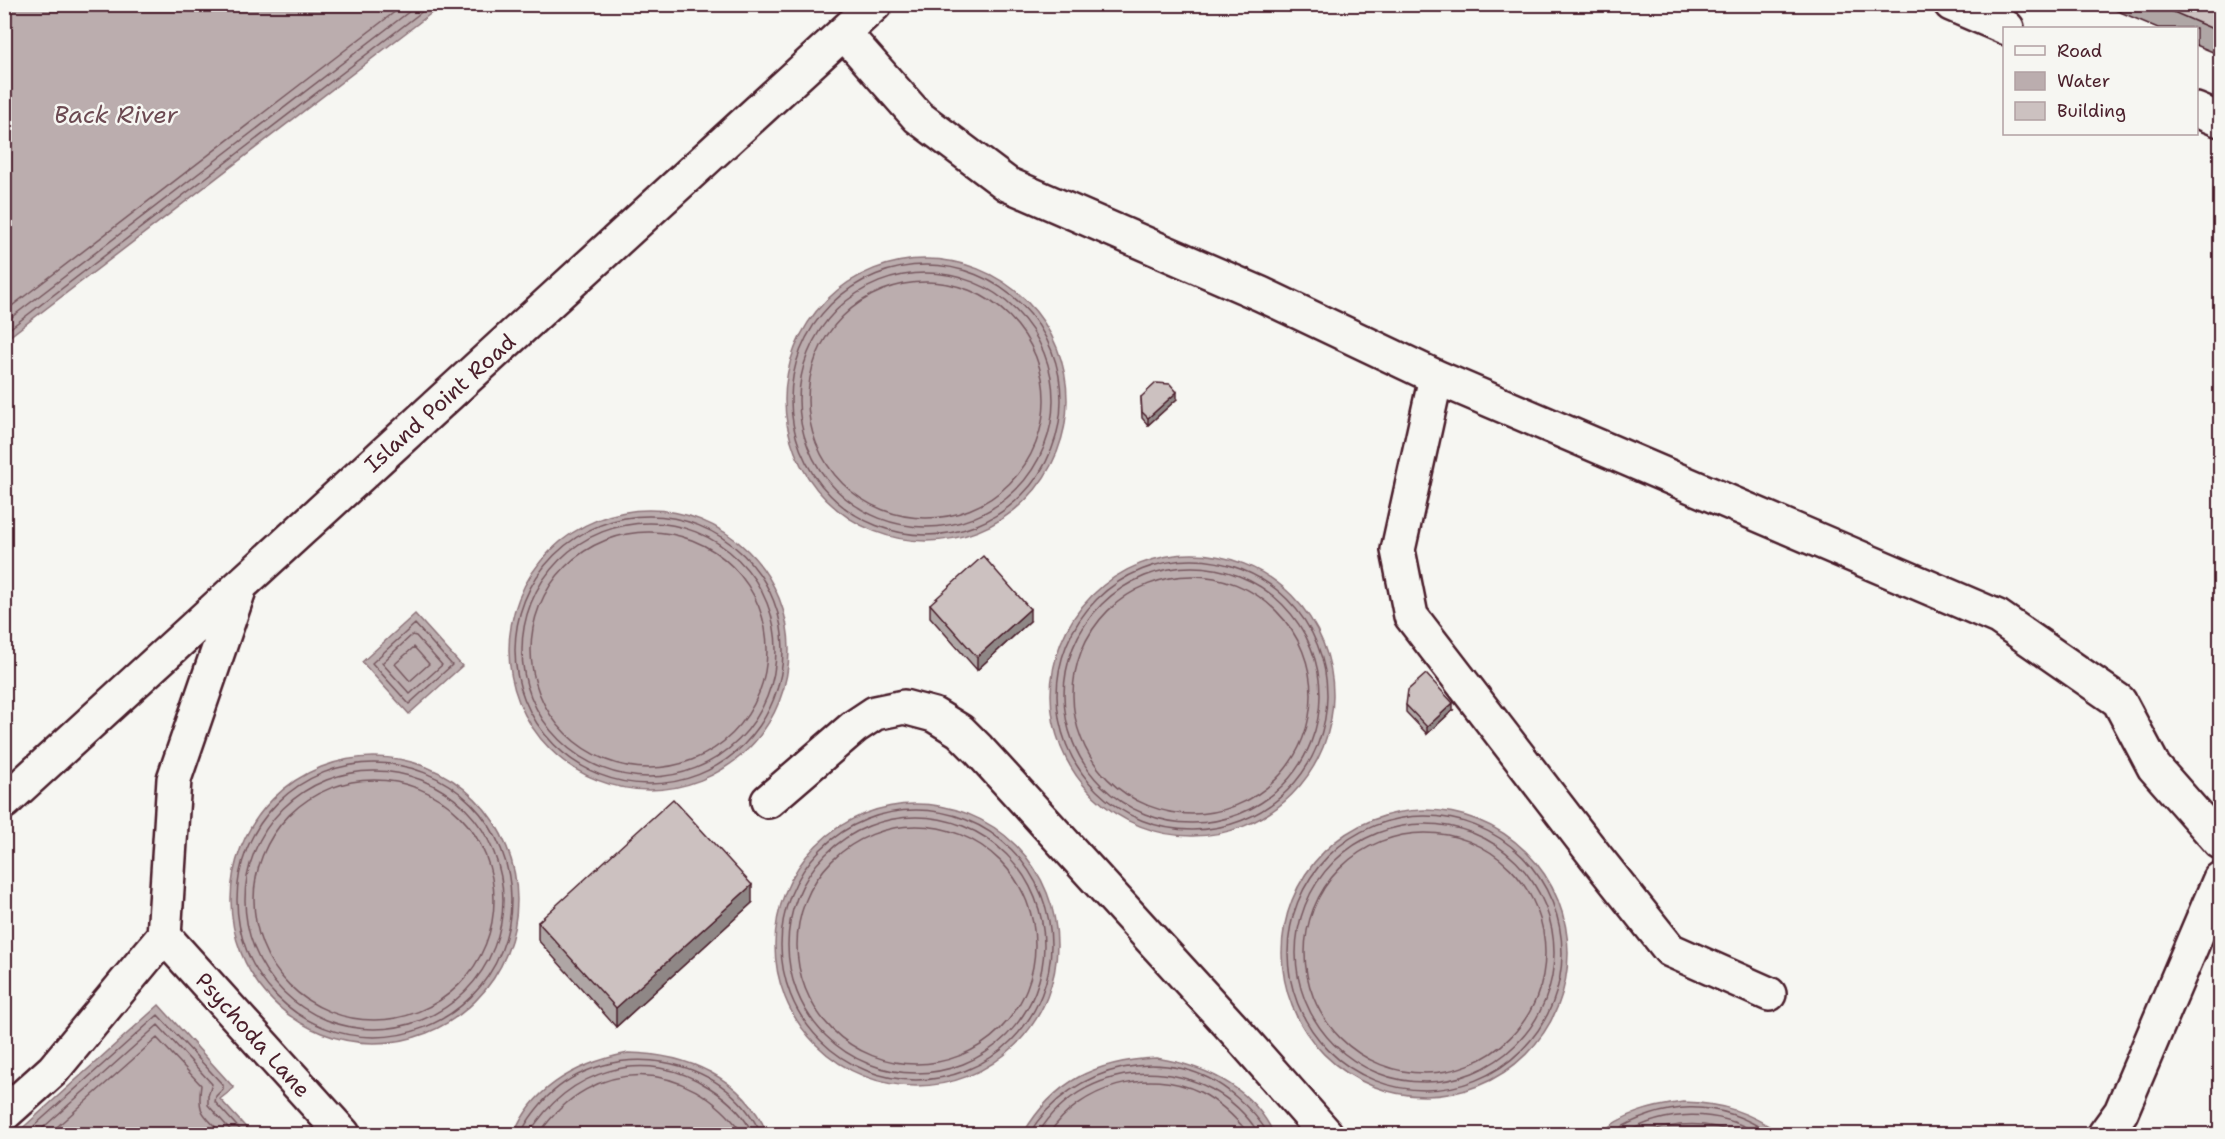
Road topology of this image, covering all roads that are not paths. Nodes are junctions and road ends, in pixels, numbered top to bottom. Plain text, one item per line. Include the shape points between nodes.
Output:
1 (876, 4) edge
2 (1951, 4) edge
3 (2005, 27) edge
4 (844, 33) junction
5 (2198, 111) edge
6 (2220, 120) edge
7 (1436, 377) junction
8 (241, 586) junction
9 (768, 801) dead end
10 (4, 802) edge
11 (2220, 842) edge
12 (2220, 879) edge
13 (164, 936) junction
14 (1769, 994) dead end
15 (4, 1114) edge
16 (343, 1134) edge
17 (1326, 1134) edge
18 (2105, 1134) edge

1 - 4 street, Island Point Road
2 - 3 street
4 - 7 street via 918,117 1007,184 1261,294
4 - 8 street, Island Point Road
5 - 6 street
7 - 11 street via 1998,617 2119,701 2154,767
7 - 14 street via 1398,550 1411,616 1670,950
8 - 10 street, Island Point Road
8 - 13 street via 174,779
9 - 17 street via 875,713 904,707 934,715 960,731 978,749
12 - 18 street via 2121,1112
13 - 15 street via 53,1070
13 - 16 street, Psychoda Lane

